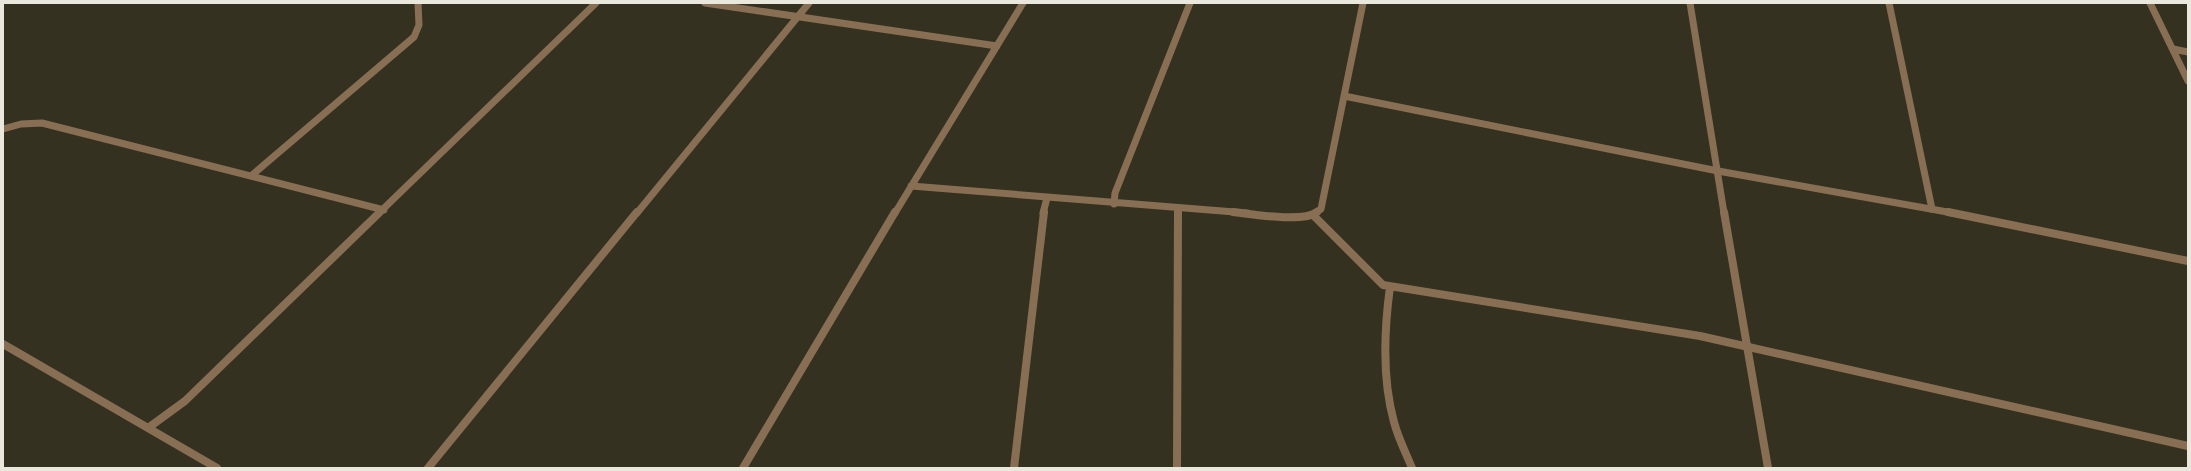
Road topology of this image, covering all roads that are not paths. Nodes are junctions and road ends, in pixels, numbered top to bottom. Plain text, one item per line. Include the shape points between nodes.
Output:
1 (418, 3) edge
2 (596, 3) edge
3 (705, 3) edge
4 (809, 3) edge
5 (1022, 3) edge
6 (1190, 3) edge
7 (1363, 3) edge
8 (1690, 3) edge
9 (1889, 3) edge
10 (2150, 3) edge
11 (798, 16) junction
12 (997, 46) junction
13 (2173, 49) junction
14 (2188, 52) edge
15 (2188, 81) edge
16 (1344, 96) junction
17 (3, 129) edge
18 (1718, 171) junction
19 (251, 176) junction
20 (911, 186) junction
21 (1047, 198) junction
22 (1114, 204) junction
23 (1178, 208) junction
24 (1932, 209) junction
25 (384, 210) junction
26 (1312, 215) junction
27 (2188, 261) edge
28 (1390, 287) junction
29 (3, 344) edge
30 (1746, 346) junction
31 (148, 428) junction
32 (2188, 446) edge
33 (217, 468) edge
34 (428, 468) edge
35 (743, 468) edge
36 (1014, 468) edge
37 (1177, 468) edge
38 (1412, 468) edge
39 (1768, 468) edge

1 - 19 street via 420,24 414,37
2 - 25 street
3 - 11 street
4 - 11 street
5 - 12 street
6 - 22 street via 1115,193
7 - 16 street
8 - 18 street
9 - 24 street
10 - 13 street
11 - 12 street
11 - 34 street
12 - 20 street
13 - 14 street
13 - 15 street
16 - 18 street
16 - 26 street via 1321,209
17 - 19 street via 21,124 42,123
18 - 24 street
18 - 30 street
19 - 25 street
20 - 21 street
20 - 35 street
21 - 22 street
21 - 36 street
22 - 23 street
23 - 26 street via 1299,217
23 - 37 street
24 - 27 street
25 - 31 street via 185,401
26 - 28 street via 1376,280
28 - 30 street via 1700,336
28 - 38 street via 1387,380 1394,422
29 - 31 street
30 - 32 street
30 - 39 street
31 - 33 street

